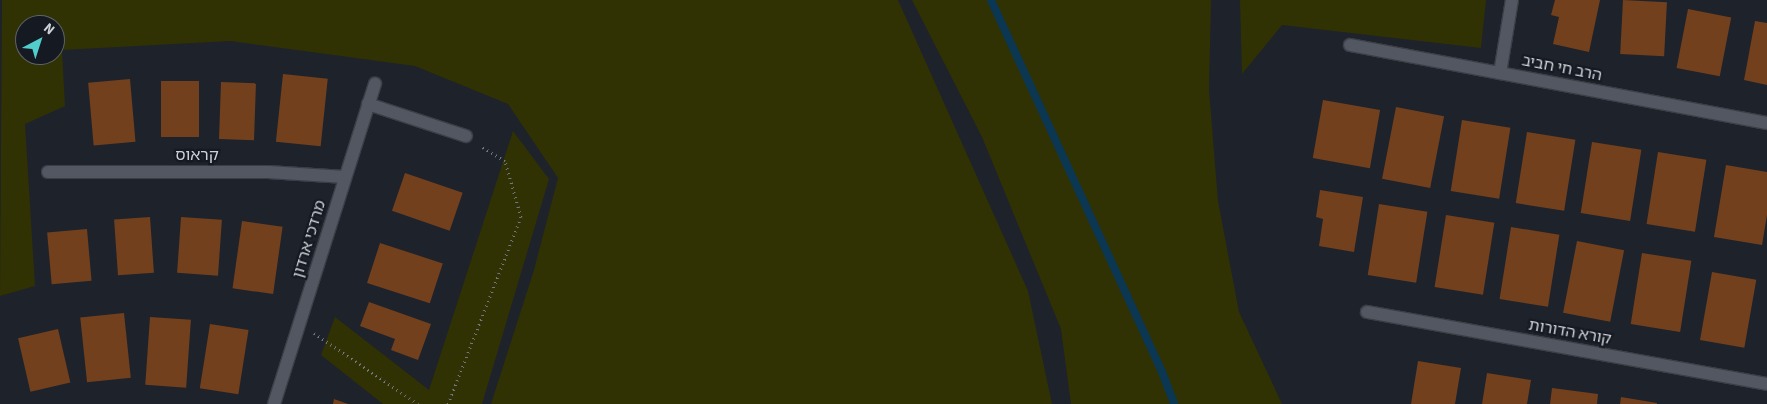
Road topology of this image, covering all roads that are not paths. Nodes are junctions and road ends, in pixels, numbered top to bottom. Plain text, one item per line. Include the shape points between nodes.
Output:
1 (1512, 0) edge
2 (1350, 45) dead end
3 (1500, 73) junction
4 (374, 84) dead end
5 (368, 104) junction
6 (1767, 123) edge
7 (466, 136) road end
8 (48, 172) dead end
9 (345, 178) junction
10 (1367, 312) dead end
11 (1767, 384) edge
12 (274, 404) edge

1 - 3 street
2 - 3 street, הרב חי חביב
3 - 6 street, הרב חי חביב
4 - 5 street, מרדכי ארדון
5 - 7 street
5 - 9 street, מרדכי ארדון
8 - 9 street, קראוס via 268,172
9 - 12 street, מרדכי ארדון
10 - 11 street, קורא הדורות

